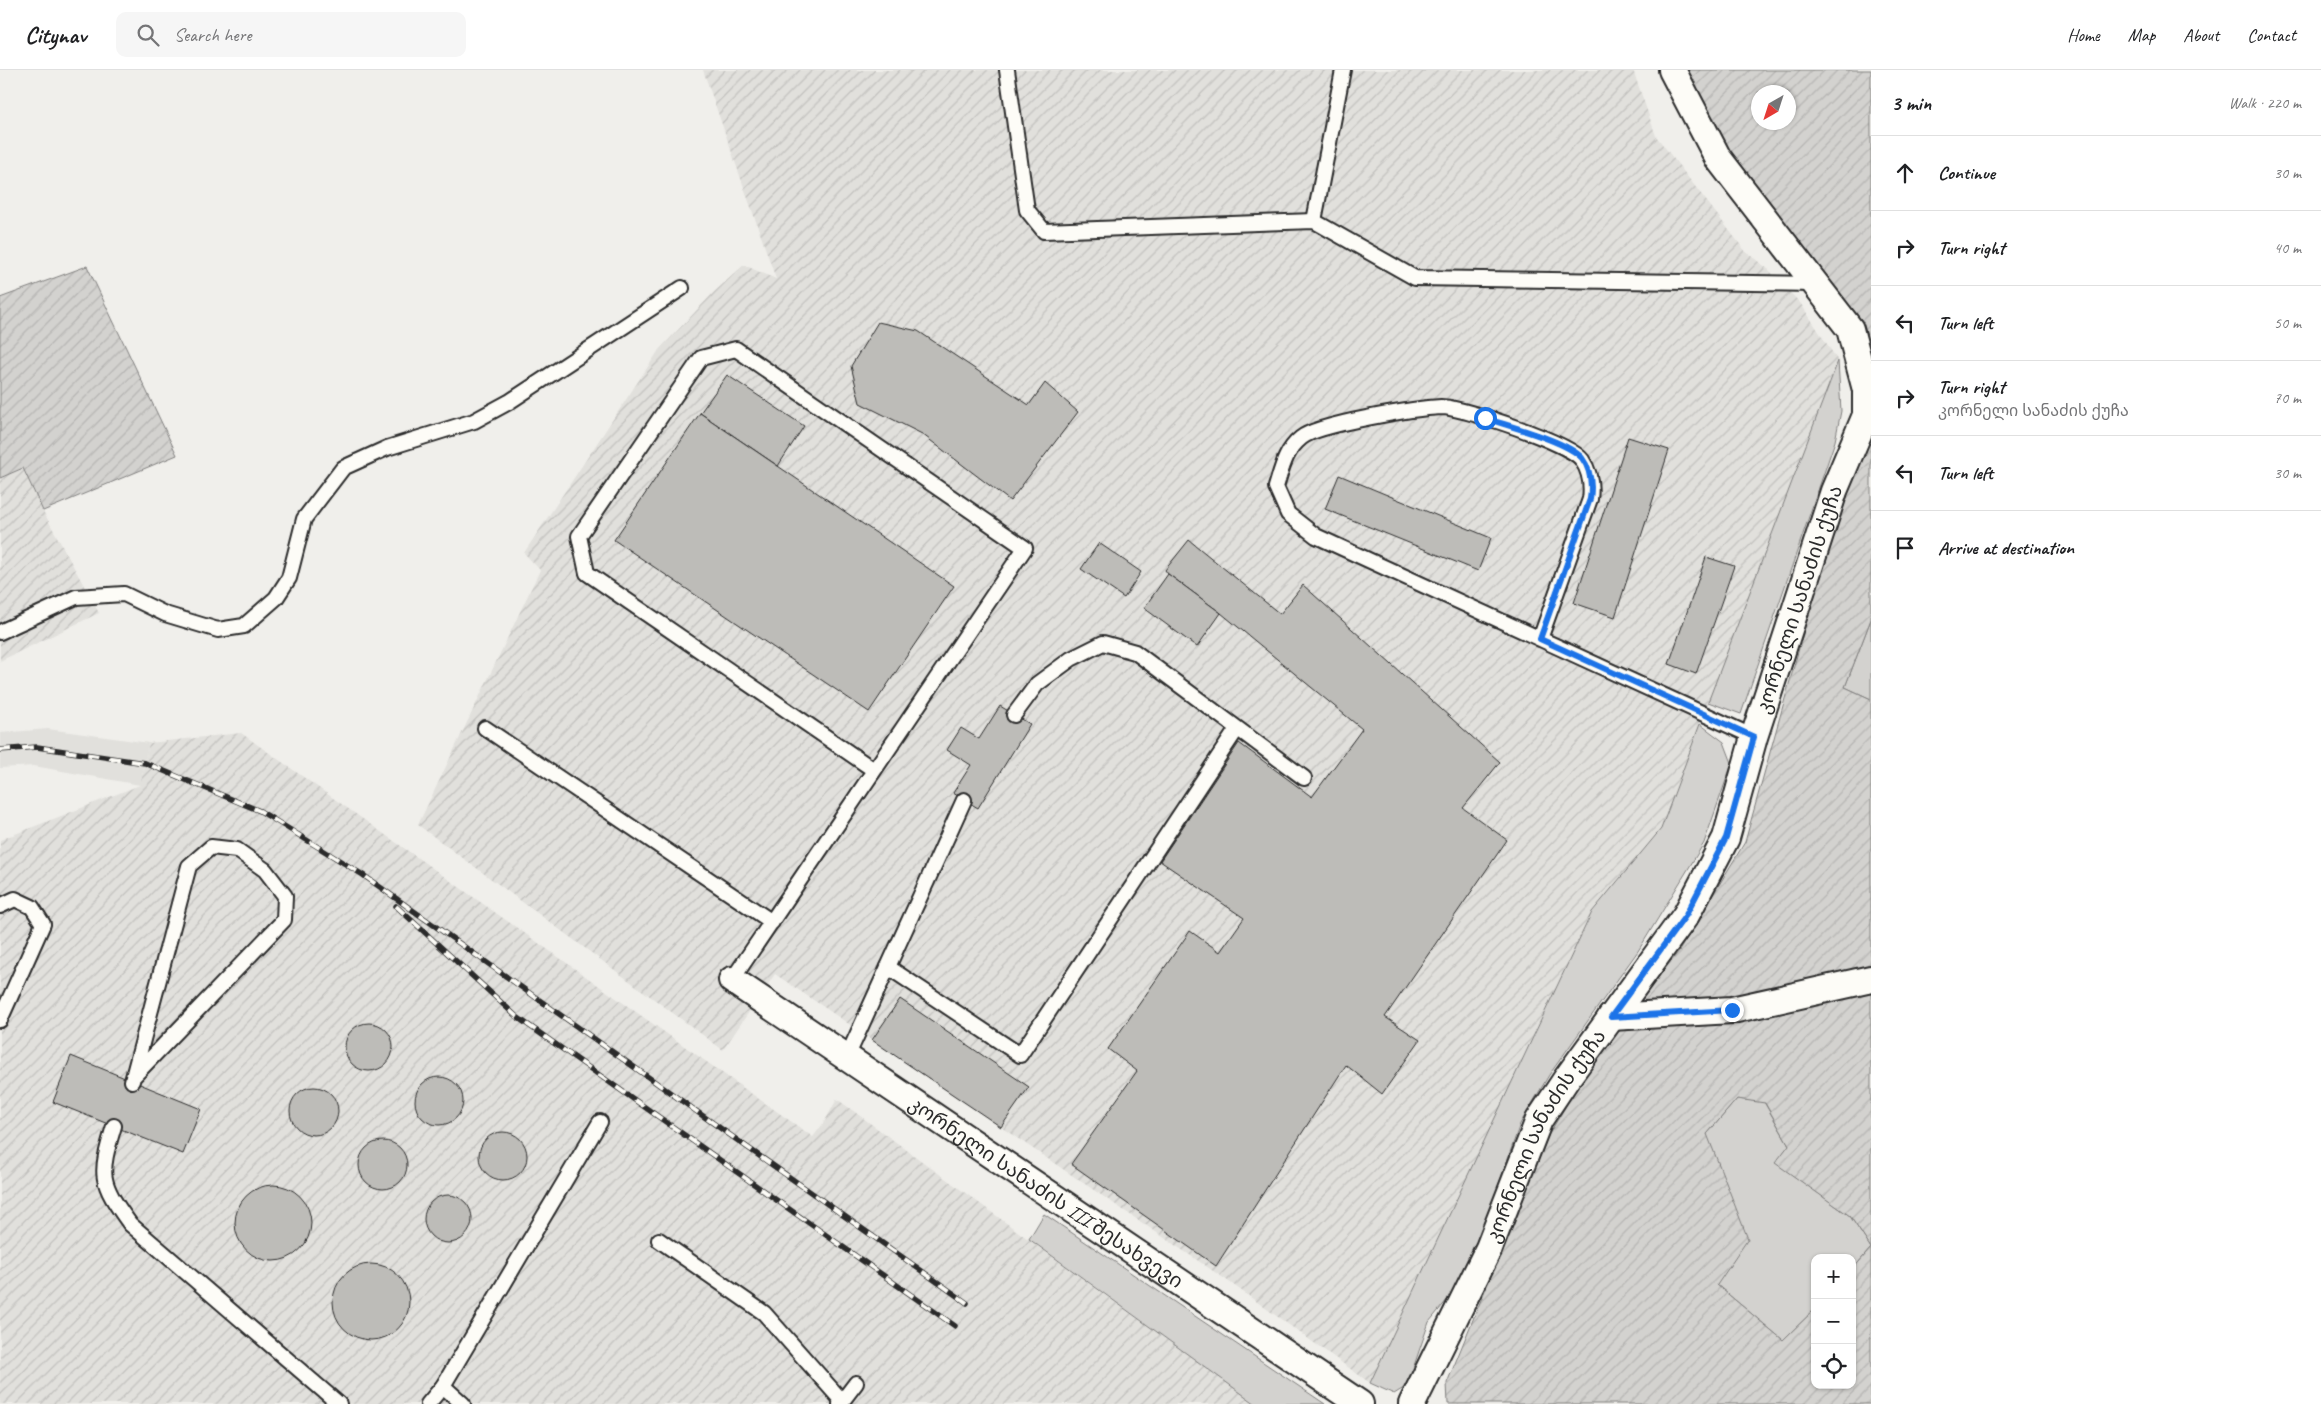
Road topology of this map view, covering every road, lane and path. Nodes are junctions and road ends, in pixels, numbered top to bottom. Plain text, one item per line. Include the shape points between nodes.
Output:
1 (1007, 70) edge
2 (1343, 70) edge
3 (1672, 70) edge
4 (1314, 221) junction
5 (1814, 284) junction
6 (682, 288) dead end
7 (1868, 389) edge
8 (0, 632) edge
9 (1540, 639) junction
10 (1014, 715) dead end
11 (484, 728) dead end
12 (1237, 728) junction
13 (1754, 737) junction
14 (874, 770) junction
15 (1304, 778) dead end
16 (964, 800) dead end
17 (0, 906) edge
18 (772, 922) junction
19 (888, 968) junction
20 (1871, 979) edge
21 (732, 980) joint
22 (1611, 1017) junction
23 (0, 1020) edge
24 (847, 1057) junction
25 (133, 1078) joint
26 (600, 1122) dead end
27 (114, 1126) dead end
28 (659, 1240) dead end
29 (856, 1382) dead end
30 (443, 1386) junction
31 (841, 1402) edge
32 (339, 1404) edge
33 (428, 1404) edge
34 (463, 1404) edge
35 (1360, 1404) edge
36 (1412, 1404) edge

1 - 4 lane via 1027,210 1044,231
2 - 4 lane
3 - 5 street, კორნელი სანაძის ქუჩა via 1718,158
4 - 5 lane via 1415,278
5 - 7 street, კორნელი სანაძის ქუჩა via 1850,329
6 - 8 lane via 509,402 474,421 386,448 343,468 304,519 289,578 276,598 244,626 218,630 165,614 124,594 76,596
7 - 13 street, კორნელი სანაძის ქუჩა via 1866,414 1834,492
9 - 9 lane via 1316,536 1288,514 1276,487 1287,453 1303,436 1343,422 1442,407 1561,444 1582,458 1592,483 1590,499
9 - 13 lane
10 - 12 lane via 1037,684 1071,659 1103,643 1136,652
11 - 18 lane
12 - 15 lane
12 - 19 lane via 1020,1055
13 - 22 street, კორნელი სანაძის ქუჩა via 1726,838 1686,915
14 - 14 lane via 587,573 579,536 701,358 736,349 1025,548
14 - 18 lane
16 - 19 lane
17 - 23 lane via 15,899 32,907 43,924
18 - 21 lane
19 - 24 lane
20 - 22 street via 1732,1010
21 - 24 street, კორნელი სანაძის III შესახვევი
22 - 36 street, კორნელი სანაძის ქუჩა via 1539,1120 1489,1248
24 - 35 street, კორნელი სანაძის III შესახვევი
25 - 25 lane via 189,866 211,847 237,850 265,870 285,896 284,920
26 - 30 lane
27 - 32 lane via 103,1162 105,1181 130,1224
28 - 31 lane via 764,1313
29 - 31 lane
30 - 33 lane
30 - 34 lane

